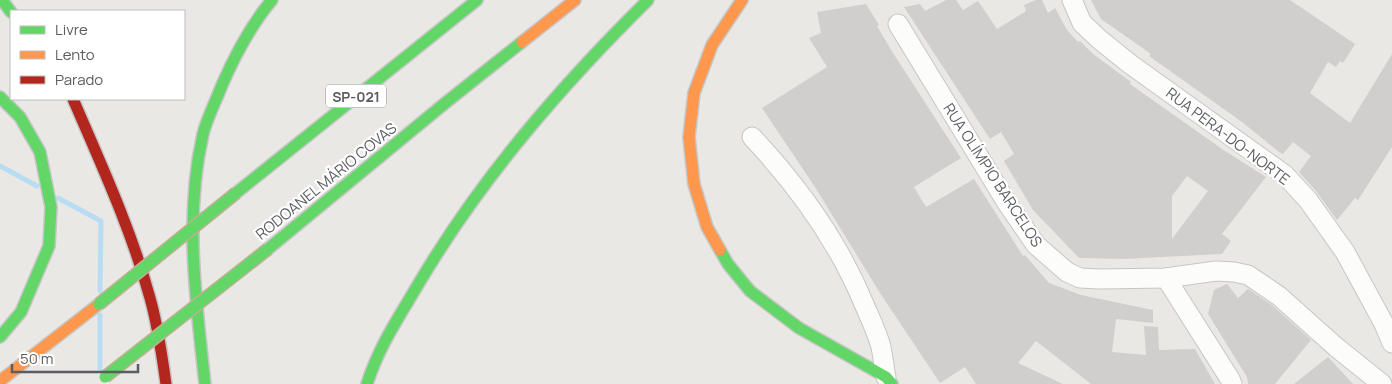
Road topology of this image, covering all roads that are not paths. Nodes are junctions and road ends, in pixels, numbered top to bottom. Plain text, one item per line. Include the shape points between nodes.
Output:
1 (2, 0) edge
2 (272, 0) edge
3 (476, 0) edge
4 (575, 0) edge
5 (648, 0) edge
6 (742, 0) edge
7 (1072, 0) edge
8 (10, 11) edge
9 (898, 24) dead end
10 (0, 97) edge
11 (73, 100) edge
12 (752, 137) dead end
13 (1166, 278) junction
14 (0, 337) edge
15 (1392, 343) edge
16 (101, 380) edge
17 (0, 381) edge
18 (889, 381) edge
19 (166, 384) edge
20 (205, 384) edge
21 (367, 384) edge
22 (1232, 384) edge
23 (1382, 384) edge

1 - 8 main road
2 - 20 main road via 259,15 230,66 203,132 194,191 193,271
3 - 17 main road, SP-021, bridge
4 - 16 main road, RODOANEL MÁRIO COVAS, bridge
5 - 21 main road via 604,42 538,115 481,188 432,258 377,356
6 - 18 main road via 712,45 694,93 689,137 694,184 706,227 728,264 750,291 799,328
7 - 15 street, RUA PERA-DO-NORTE via 1082,23 1099,39 1285,175 1308,200 1344,252
9 - 13 street, RUA OLÍMPIO BARCELOS via 1008,203 1046,255 1080,278
10 - 14 main road via 20,117 40,152 51,207 50,246 21,312
11 - 19 main road via 125,219 148,289
12 - 18 street via 782,168 840,253 875,329
13 - 22 street
13 - 23 street, RUA OLÍMPIO BARCELOS via 1216,271 1248,275 1279,296

